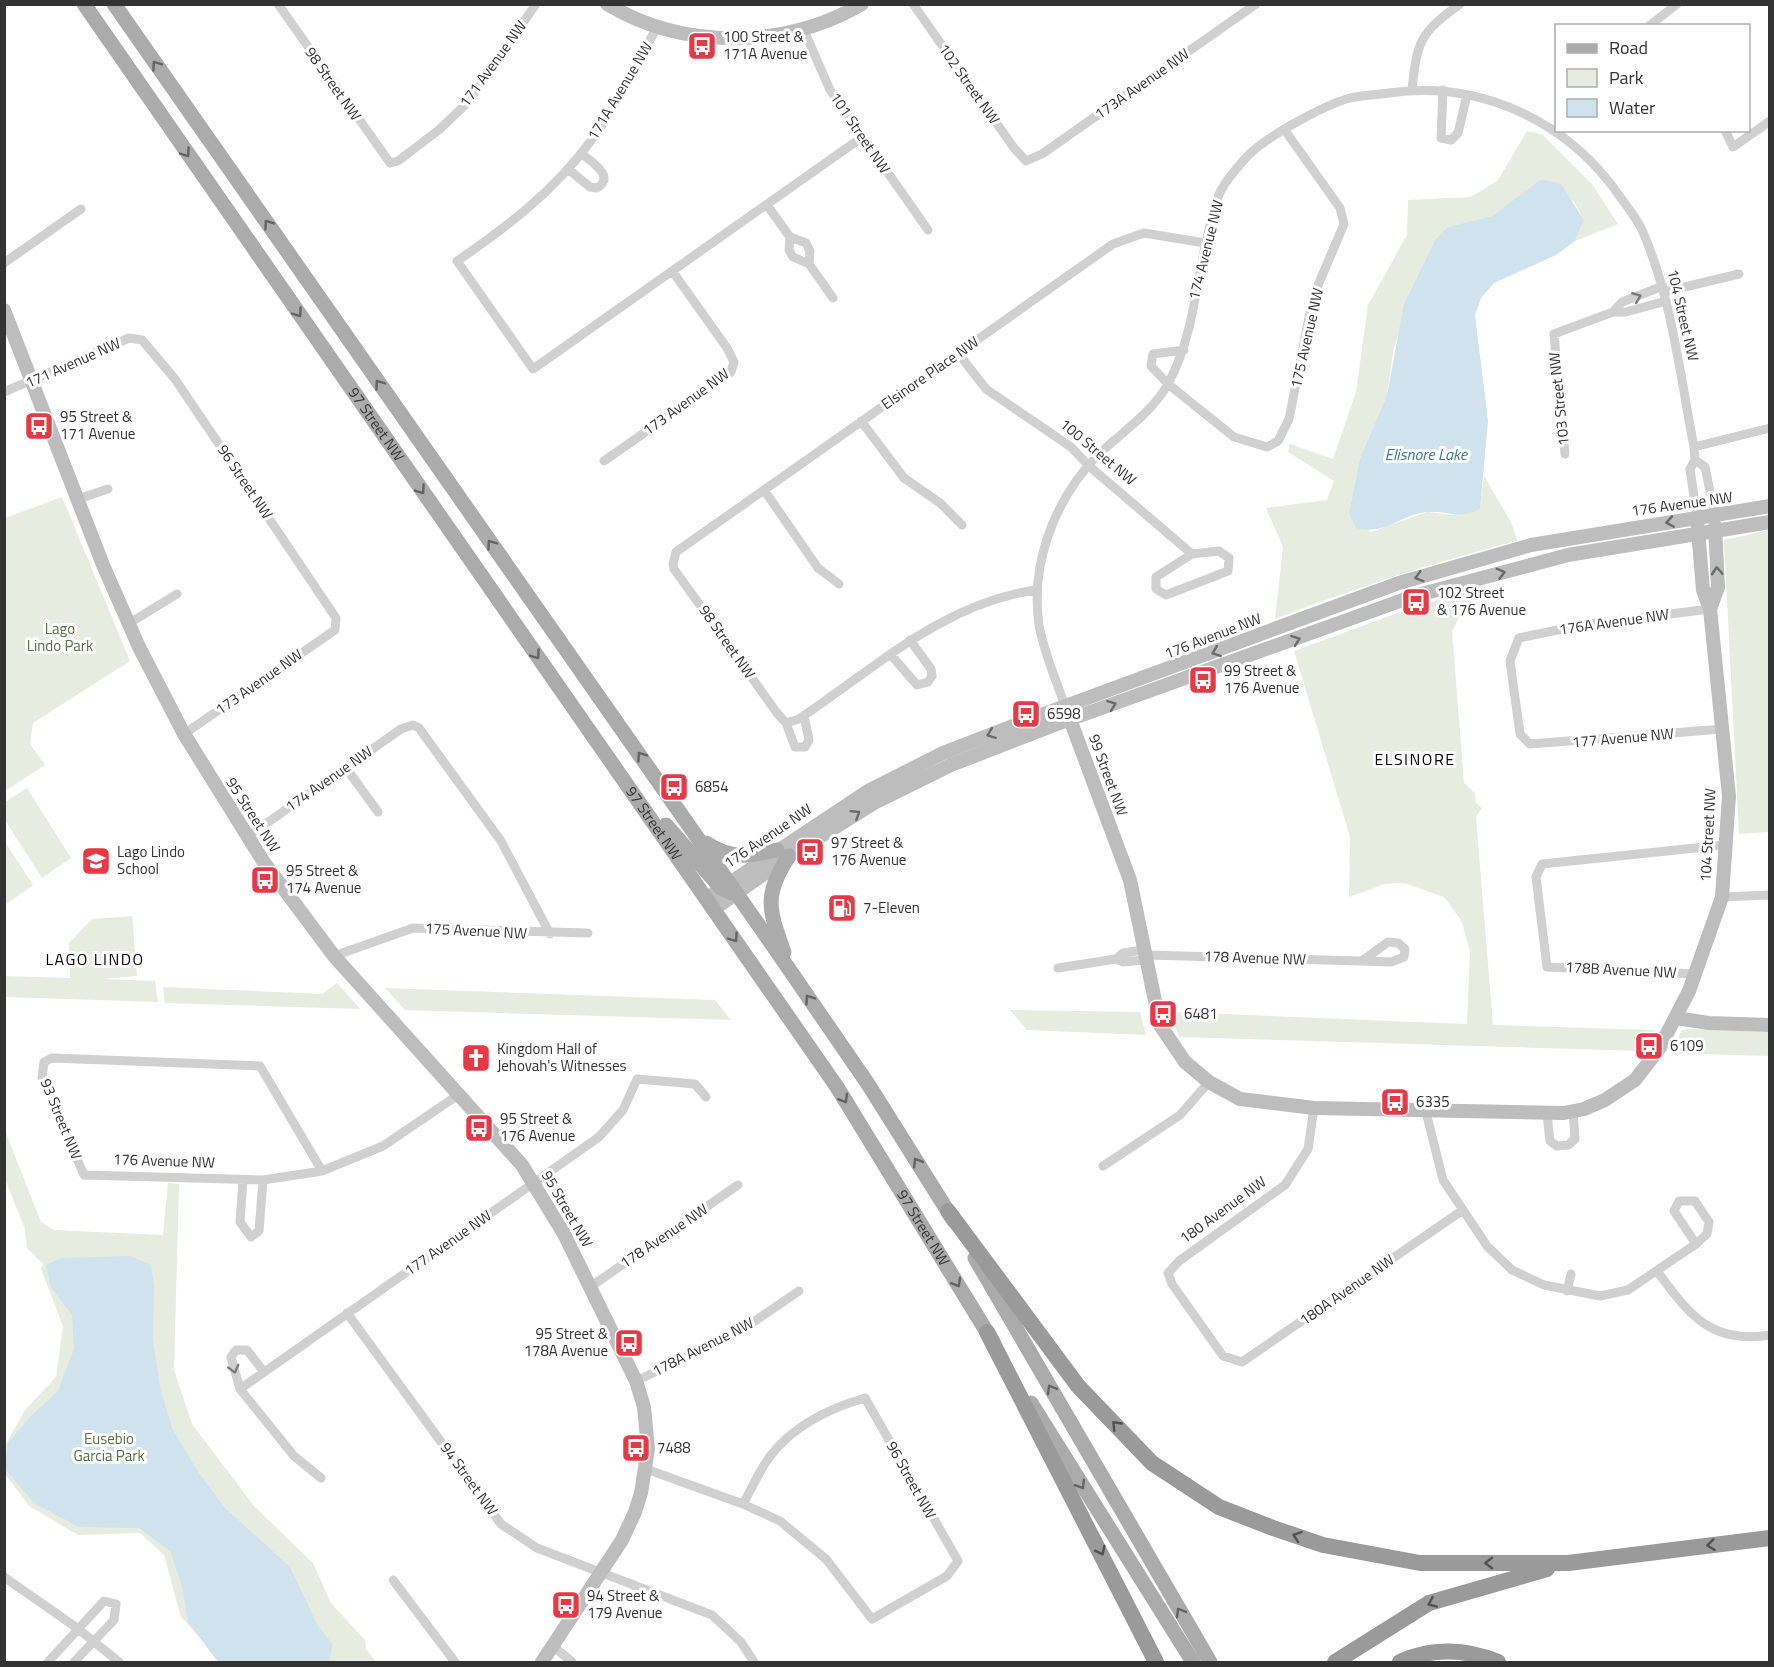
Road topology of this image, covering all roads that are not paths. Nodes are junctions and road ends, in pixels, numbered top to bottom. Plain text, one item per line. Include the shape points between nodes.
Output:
1 (84, 4) edge
2 (114, 4) edge
3 (278, 4) edge
4 (536, 4) edge
5 (607, 4) edge
6 (862, 4) edge
7 (913, 4) edge
8 (1256, 4) edge
9 (1460, 4) edge
10 (1677, 4) edge
11 (1652, 24) edge
12 (657, 27) junction
13 (803, 28) junction
14 (1412, 90) junction
15 (1443, 90) junction
16 (1467, 95) junction
17 (1770, 121) edge
18 (1284, 129) junction
19 (1555, 131) edge
20 (1557, 132) edge
21 (1726, 132) edge
22 (1564, 136) joint
23 (861, 138) junction
24 (581, 153) junction
25 (1026, 161) joint
26 (390, 164) joint
27 (568, 169) junction
28 (767, 205) junction
29 (81, 209) dead end
30 (927, 230) dead end
31 (790, 237) junction
32 (1205, 243) junction
33 (4, 263) edge
34 (809, 264) junction
35 (673, 272) junction
36 (1739, 274) dead end
37 (1664, 293) junction
38 (833, 298) dead end
39 (4, 310) edge
40 (1613, 312) junction
41 (142, 340) joint
42 (1184, 350) junction
43 (958, 353) junction
44 (32, 382) junction
45 (1168, 384) junction
46 (4, 392) edge
47 (861, 422) junction
48 (1770, 428) edge
49 (1694, 447) junction
50 (1566, 454) dead end
51 (1695, 460) junction
52 (604, 461) dead end
53 (1089, 466) junction
54 (108, 489) dead end
55 (764, 490) junction
56 (78, 499) junction
57 (1062, 504) joint
58 (1770, 506) edge
59 (1715, 516) junction
60 (1697, 518) junction
61 (1770, 522) edge
62 (962, 525) dead end
63 (1715, 532) junction
64 (1698, 535) junction
65 (1192, 554) junction
66 (673, 559) joint
67 (839, 584) dead end
68 (1036, 590) junction
69 (177, 594) dead end
70 (1710, 609) junction
71 (128, 624) junction
72 (335, 630) joint
73 (910, 640) junction
74 (891, 655) junction
75 (1068, 713) junction
76 (804, 716) junction
77 (786, 723) junction
78 (1723, 729) junction
79 (184, 734) junction
80 (1524, 741) joint
81 (346, 768) junction
82 (616, 769) junction
83 (378, 813) dead end
84 (247, 837) junction
85 (699, 838) junction
86 (1724, 845) junction
87 (783, 853) junction
88 (729, 888) junction
89 (1770, 895) edge
90 (1722, 897) junction
91 (710, 903) junction
92 (588, 933) dead end
93 (550, 934) junction
94 (1148, 955) junction
95 (334, 956) junction
96 (1362, 962) dead end
97 (1058, 968) dead end
98 (792, 974) junction
99 (1696, 974) junction
100 (1675, 1018) junction
101 (1770, 1025) edge
102 (1209, 1082) junction
103 (458, 1095) junction
104 (706, 1097) dead end
105 (1314, 1108) junction
106 (1426, 1112) junction
107 (1573, 1112) junction
108 (1547, 1114) junction
109 (1103, 1166) dead end
110 (322, 1171) junction
111 (84, 1175) joint
112 (243, 1180) junction
113 (263, 1180) junction
114 (534, 1183) junction
115 (738, 1185) dead end
116 (1463, 1210) junction
117 (948, 1211) junction
118 (1696, 1244) junction
119 (1657, 1271) junction
120 (1571, 1274) dead end
121 (590, 1287) junction
122 (799, 1291) dead end
123 (1567, 1291) junction
124 (347, 1313) junction
125 (987, 1332) junction
126 (1770, 1335) edge
127 (1228, 1358) joint
128 (264, 1372) junction
129 (636, 1381) junction
130 (240, 1389) junction
131 (646, 1469) junction
132 (321, 1478) dead end
133 (744, 1504) junction
134 (1770, 1538) edge
135 (1568, 1563) junction
136 (600, 1571) junction
137 (4, 1576) edge
138 (393, 1580) dead end
139 (77, 1628) junction
140 (93, 1640) junction
141 (553, 1646) junction
142 (48, 1662) edge
143 (74, 1662) edge
144 (119, 1662) edge
145 (455, 1662) edge
146 (542, 1662) edge
147 (572, 1662) edge
148 (754, 1662) edge
149 (1156, 1662) edge
150 (1193, 1662) edge
151 (1210, 1662) edge
152 (1335, 1662) edge
153 (1400, 1662) edge
154 (1498, 1662) edge

1 -> 82 main road, 97 Street NW
85 -> 2 main road, 97 Street NW
3 - 26 street, 98 Street NW
4 - 26 street, 171 Avenue NW via 469,101 440,129
5 - 12 street
6 - 13 street
7 - 25 street, 102 Street NW
8 - 25 street, 173A Avenue NW via 1042,154
9 - 14 street via 1431,26 1416,50
10 - 11 street
12 - 13 street via 711,38 755,38
12 - 24 street, 171A Avenue NW via 615,106
13 - 23 street, 101 Street NW via 830,90
14 - 15 street, 174 Avenue NW
14 - 18 street, 174 Avenue NW via 1348,99
15 - 16 street, 174 Avenue NW
15 - 16 street via 1441,138 1451,140 1458,133
16 - 19 street, 174 Avenue NW via 1500,102
17 - 21 street via 1733,147
18 - 32 street, 174 Avenue NW via 1246,156 1221,189
18 - 45 street, 175 Avenue NW via 1340,208 1344,224 1313,297 1289,419 1278,441 1267,447 1234,437
20 - 22 street, 174 Avenue NW
22 - 37 street, 104 Street NW via 1604,173 1641,227
23 - 28 street
23 - 30 street, 101 Street NW
24 - 27 street, 171A Avenue NW
24 - 27 street, 171A Avenue NW via 602,171 603,183 597,188 590,187
27 - 35 street, 171A Avenue NW via 527,210 458,261 533,369
28 - 31 street
28 - 35 street
29 - 33 street
31 - 34 street via 793,257
31 - 34 street via 809,246
32 - 42 street, 174 Avenue NW
32 - 43 street, Elsinore Place NW via 1144,233 1113,244
34 - 38 street
35 - 52 street, 173 Avenue NW via 727,348 734,362 731,372
36 - 37 street
37 - 40 street via 1626,312
40 -> 37 street via 1622,302
37 - 49 street, 104 Street NW
39 - 44 street, 95 Street NW
40 - 50 street, 103 Street NW via 1554,334
41 - 44 street, 171 Avenue NW via 129,338
41 - 72 street, 96 Street NW via 175,379 336,618
42 - 45 street, 174 Avenue NW
42 - 45 street via 1160,352 1151,357 1151,366
43 - 47 street, Elsinore Place NW
43 - 53 street, 100 Street NW via 986,389 1071,447
44 - 46 street, 171 Avenue NW
44 - 56 street, 95 Street NW
45 - 53 street, 174 Avenue NW via 1152,407
47 - 55 street, Elsinore Place NW
47 - 62 street via 904,478 940,503
48 - 49 street
49 - 51 street, 104 Street NW
51 - 59 street, 104 Street NW via 1704,467
51 - 60 street, 104 Street NW via 1690,468
53 - 57 street, 174 Avenue NW
53 - 65 street, 100 Street NW
54 - 56 street
55 - 66 street, Elsinore Place NW via 683,546
55 - 67 street via 818,568
56 - 71 street, 95 Street NW
57 - 68 street, 99 Street NW via 1045,543
58 - 59 street, 176 Avenue NW
59 - 60 street, 176 Avenue NW
59 - 63 street, 104 Street NW
60 - 64 street, 104 Street NW
60 -> 75 street, 176 Avenue NW via 1531,545 1399,583
61 - 63 street, 176 Avenue NW
63 - 64 street, 176 Avenue NW
70 -> 63 street, 104 Street NW via 1718,587
64 - 70 street, 104 Street NW via 1703,590
75 -> 64 street, 176 Avenue NW via 1414,596 1568,555
65 - 65 street via 1156,577 1156,589 1166,595 1228,571 1229,558 1220,550
66 - 77 street, 98 Street NW via 675,569
68 - 73 street via 1006,595 964,610
68 - 75 street, 99 Street NW via 1039,628
69 - 71 street
70 - 78 street, 104 Street NW
70 - 80 street, 176A Avenue NW via 1582,625 1519,638 1509,661
71 - 79 street, 95 Street NW
72 - 79 street, 173 Avenue NW
73 - 74 street
73 - 74 street via 931,669 928,682 917,685
74 - 76 street
75 - 87 street, 176 Avenue NW via 909,784
75 - 94 street, 99 Street NW via 1130,880
76 - 77 street
76 - 77 street via 809,740 805,747 795,747
78 - 80 street, 177 Avenue NW via 1535,745
78 - 86 street, 104 Street NW via 1728,796
79 - 84 street, 95 Street NW
81 - 83 street
81 - 84 street, 174 Avenue NW
81 - 93 street, 174 Avenue NW via 401,729 413,725 420,728 501,841
82 - 88 main road
82 - 91 main road, 97 Street NW
84 - 95 street, 95 Street NW
85 - 87 main road via 718,851 737,856
85 - 88 main road, 97 Street NW
86 - 90 street, 104 Street NW
86 - 99 street, 178B Avenue NW via 1542,864 1536,877 1547,967
87 - 88 street, 176 Avenue NW
87 - 98 main road via 770,900
88 - 91 street, 176 Avenue NW
88 - 98 main road, 97 Street NW
89 - 90 street
90 - 99 street, 104 Street NW
91 -> 125 main road, 97 Street NW via 837,1087
92 - 93 street, 175 Avenue NW
93 - 95 street, 175 Avenue NW via 413,927
94 - 96 street, 178 Avenue NW
94 - 97 street via 1143,960 1116,959
94 - 102 street, 99 Street NW via 1160,1025 1185,1062
95 - 103 street, 95 Street NW
117 -> 98 main road, 97 Street NW via 868,1084
99 - 100 street, 104 Street NW
100 - 101 street
100 - 107 street via 1659,1049 1635,1080 1605,1100
102 - 105 street, 99 Street NW via 1240,1099
102 - 109 street via 1179,1115
103 - 110 street, 176 Avenue NW via 383,1146
103 - 114 street, 95 Street NW via 503,1142
104 - 114 street, 177 Avenue NW via 695,1084 637,1079 623,1110 599,1137
105 - 106 street
105 - 127 street, 180 Avenue NW via 1308,1149 1285,1185 1168,1273 1172,1284
106 - 108 street
106 - 116 street via 1443,1180
107 - 108 street
107 - 108 street via 1575,1139 1568,1145 1557,1146 1550,1141
110 - 111 street, 93 Street NW via 260,1066 52,1058 44,1062 42,1078
110 - 113 street, 176 Avenue NW
111 - 112 street, 176 Avenue NW
112 - 113 street, 176 Avenue NW
112 - 113 street via 240,1222 251,1237 259,1231
114 - 121 street, 95 Street NW
114 - 124 street, 177 Avenue NW
115 - 121 street, 178 Avenue NW
116 - 123 street via 1487,1246 1512,1270
116 - 127 street, 180A Avenue NW via 1242,1362
135 -> 117 highway via 1401,1560 1323,1545 1219,1507 1152,1463 1077,1386
151 -> 117 main road, 97 Street NW
118 - 118 street via 1707,1234 1709,1222 1695,1201 1679,1202 1674,1211
118 - 119 street
119 - 123 street via 1628,1290 1600,1296
119 - 126 street via 1689,1314 1704,1326 1736,1335
120 - 123 street
121 - 129 street, 95 Street NW
122 - 129 street, 178A Avenue NW via 737,1333
124 - 128 street, 177 Avenue NW
124 - 136 street, 94 Street NW via 501,1524 537,1548
125 -> 149 highway
125 -> 150 main road, 97 Street NW
128 - 130 street, 177 Avenue NW
128 -> 130 street via 247,1350 236,1350 231,1357
129 - 131 street, 95 Street NW via 647,1429
130 - 132 street via 294,1456
131 - 133 street
131 - 136 street, 95 Street NW via 635,1512
133 - 133 street, 96 Street NW via 780,1521 826,1558 872,1619 947,1576 958,1561 866,1398 840,1405 791,1434 770,1456
134 -> 135 highway
135 -> 152 highway via 1429,1603
136 - 141 street, 95 Street NW
136 - 148 street, 94 Street NW via 712,1615 741,1642
137 - 139 street
138 - 145 street
139 - 140 street
139 - 140 street via 104,1601 116,1604 114,1620
139 - 142 street
140 - 143 street
140 - 144 street
141 - 146 street, 95 Street NW
141 - 147 street
153 - 154 highway via 1421,1655 1454,1652 1481,1655

